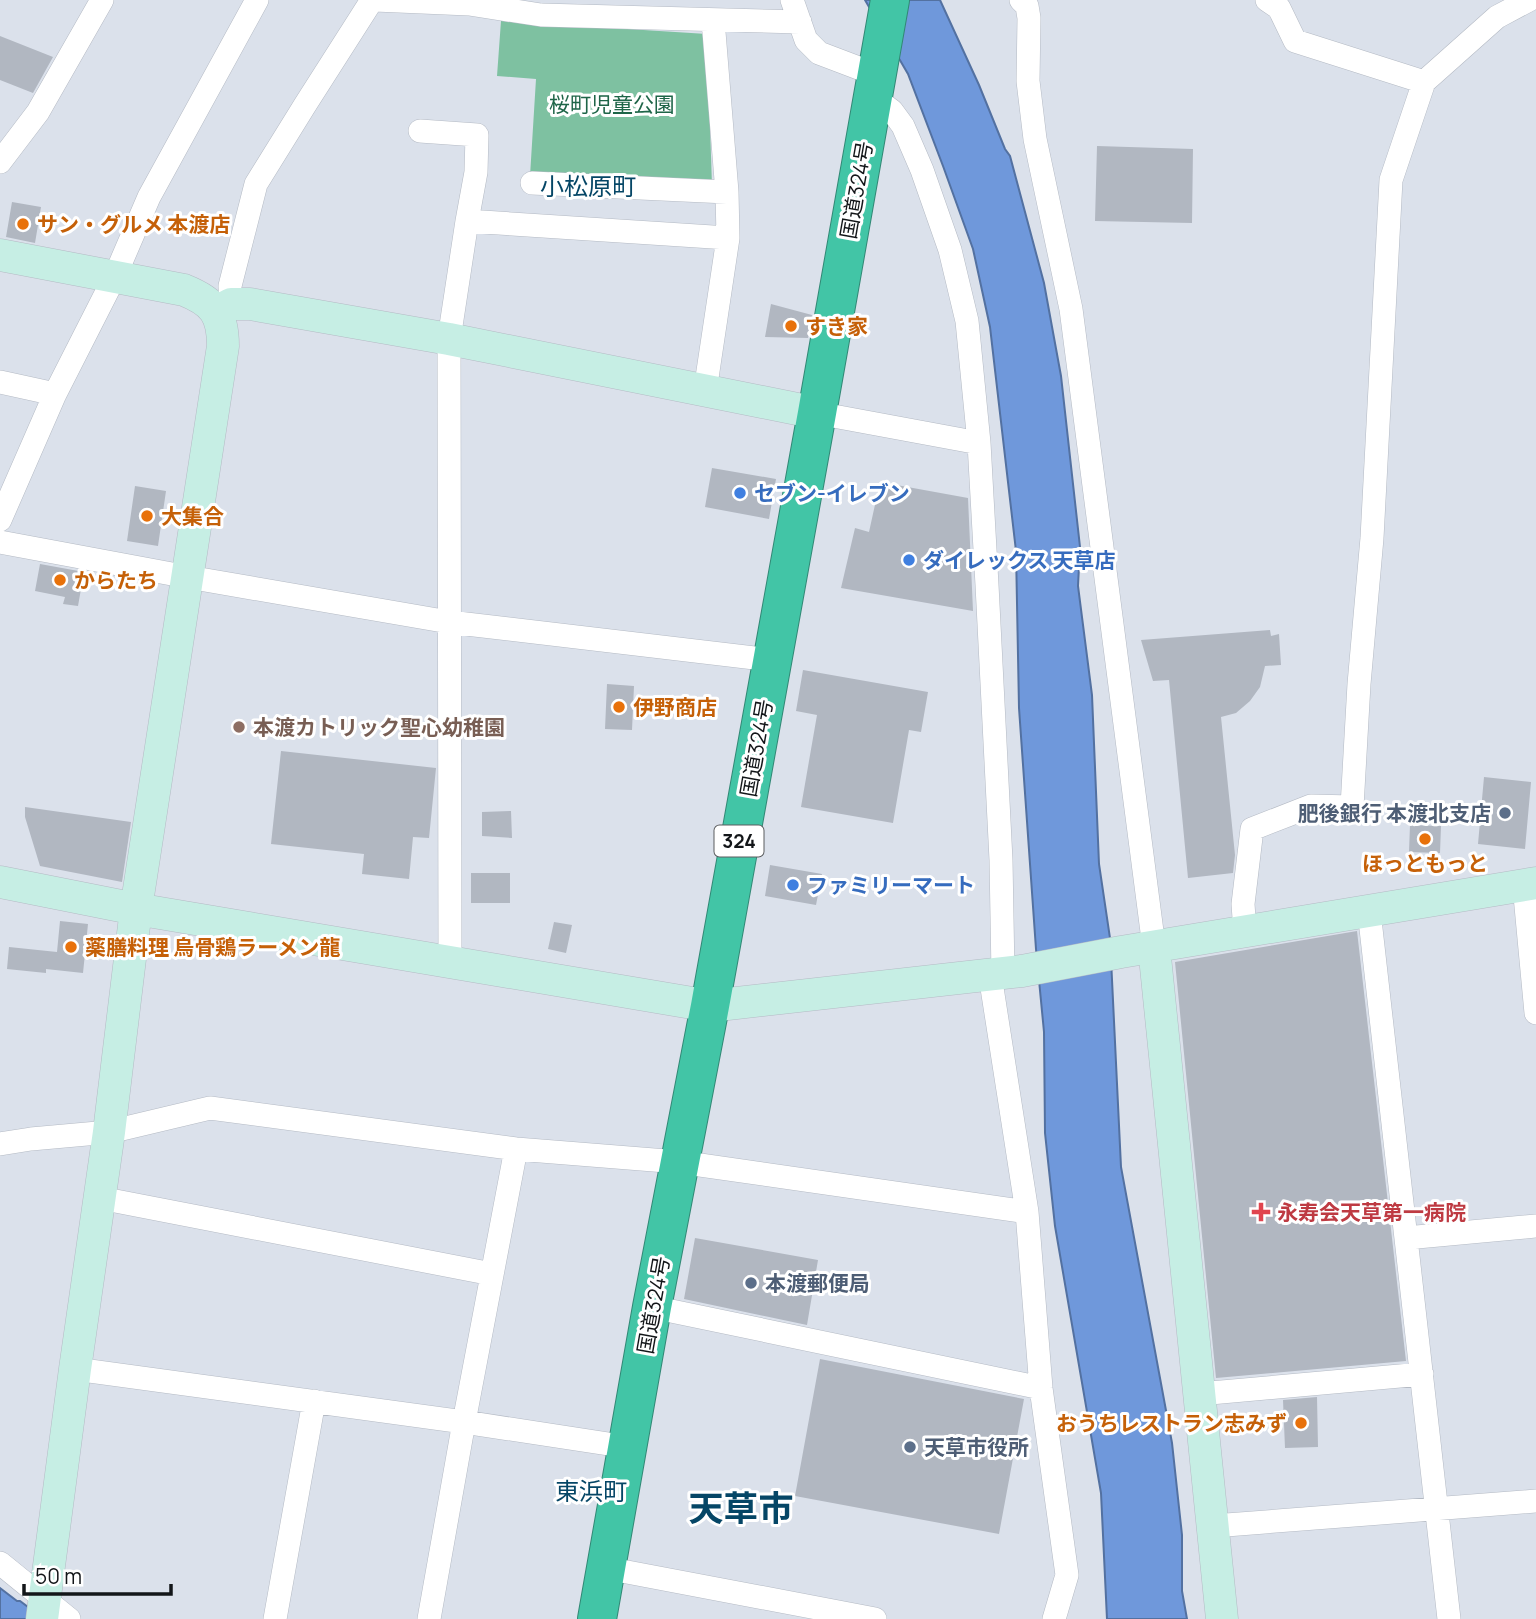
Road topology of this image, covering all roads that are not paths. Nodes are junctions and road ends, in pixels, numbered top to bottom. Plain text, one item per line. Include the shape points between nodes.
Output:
1 (102, 0) edge
2 (257, 0) edge
3 (373, 0) edge
4 (792, 0) edge
5 (890, 0) edge
6 (1021, 0) edge
7 (1267, 0) edge
8 (1529, 0) edge
9 (713, 20) junction
10 (800, 22) junction
11 (876, 79) junction
12 (1424, 82) junction
13 (420, 131) dead end
14 (0, 162) edge
15 (532, 183) dead end
16 (727, 192) junction
17 (467, 221) junction
18 (728, 238) junction
19 (0, 255) edge
20 (115, 276) junction
21 (223, 308) junction
22 (449, 339) junction
23 (0, 382) edge
24 (705, 391) junction
25 (55, 394) junction
26 (817, 413) junction
27 (979, 443) junction
28 (0, 520) edge
29 (0, 542) edge
30 (188, 578) junction
31 (449, 622) junction
32 (772, 660) junction
33 (0, 882) edge
34 (1530, 884) edge
35 (136, 909) junction
36 (1369, 911) junction
37 (1245, 932) junction
38 (1154, 947) junction
39 (450, 962) junction
40 (1005, 974) junction
41 (710, 1006) junction
42 (1536, 1013) edge
43 (109, 1132) junction
44 (0, 1144) edge
45 (516, 1149) junction
46 (679, 1163) junction
47 (100, 1198) junction
48 (1027, 1212) junction
49 (1536, 1226) edge
50 (1406, 1238) junction
51 (492, 1274) junction
52 (652, 1307) junction
53 (75, 1369) junction
54 (1422, 1374) junction
55 (1041, 1388) junction
56 (1199, 1394) junction
57 (314, 1401) junction
58 (464, 1422) junction
59 (628, 1447) junction
60 (1536, 1501) edge
61 (1437, 1509) junction
62 (1213, 1526) junction
63 (0, 1563) edge
64 (606, 1568) junction
65 (50, 1611) edge
66 (275, 1619) edge
67 (429, 1619) edge
68 (597, 1619) edge
69 (875, 1619) edge
70 (1054, 1619) edge
71 (1222, 1619) edge
72 (1449, 1619) edge

1 - 14 street via 38,112
2 - 20 street via 149,197
3 - 9 street via 469,4 541,15
3 - 21 street via 256,184
4 - 10 street
5 - 11 highway, 国道324号 / 324
6 - 38 street via 1029,18 1028,81 1035,139 1071,309
7 - 12 street via 1279,8 1295,41
8 - 12 street via 1497,17
9 - 10 street
9 - 16 street
10 - 11 street via 806,40 819,53
11 - 26 highway, 国道324号 / 324
11 - 27 street via 903,126 950,250 967,321
12 - 37 street via 1391,180 1352,807 1311,806 1252,829 1243,904
13 - 17 street via 477,135
15 - 16 street
16 - 18 street
17 - 18 street
17 - 22 street
18 - 24 street
19 - 20 street
20 - 21 street via 184,290
20 - 25 street
21 - 22 street via 250,304
21 - 30 street via 223,346
22 - 24 street
22 - 31 street
23 - 25 street
24 - 26 street
25 - 28 street
26 - 27 street
26 - 32 highway, 国道324号 / 324
27 - 40 street
29 - 30 street
30 - 31 street
30 - 35 street
31 - 32 street
31 - 39 street
32 - 41 highway, 国道324号 / 324
33 - 35 street
34 - 36 street
34 - 42 street
35 - 39 street
35 - 43 street
36 - 37 street
36 - 50 street
37 - 38 street
38 - 40 street
38 - 56 street
39 - 41 street
40 - 41 street
40 - 48 street
41 - 46 highway, 国道324号 / 324
43 - 44 street
43 - 45 street via 210,1108
43 - 47 street
45 - 46 street
45 - 51 street
46 - 48 street
46 - 52 highway, 国道324号 / 324
47 - 51 street
47 - 53 street
48 - 55 street
49 - 50 street
50 - 54 street
51 - 58 street
52 - 55 street
52 - 59 highway, 国道324号 / 324
53 - 57 street
53 - 65 street
54 - 56 street
54 - 61 street
55 - 70 street via 1067,1575
56 - 62 street
57 - 58 street
57 - 66 street
58 - 59 street
58 - 67 street
59 - 64 highway, 国道324号 / 324
60 - 61 street
61 - 62 street
61 - 72 street
62 - 71 street
63 - 65 street
64 - 68 highway, 国道324号 / 324
64 - 69 street

